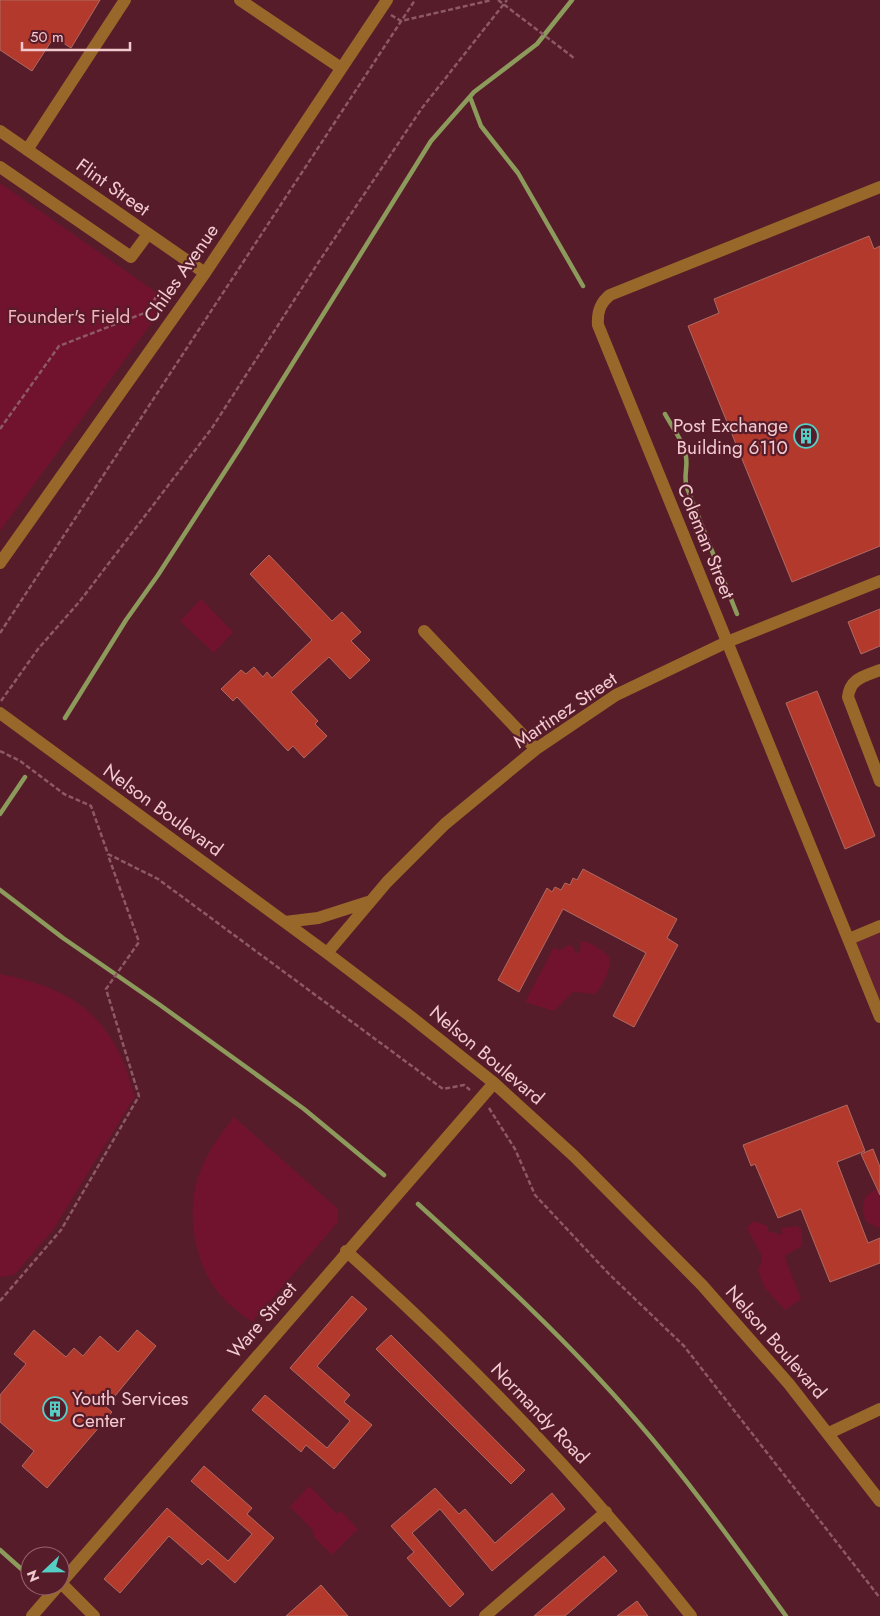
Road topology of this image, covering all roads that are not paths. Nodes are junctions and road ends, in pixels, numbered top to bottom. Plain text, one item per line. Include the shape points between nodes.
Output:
1 (125, 0) edge
2 (240, 0) edge
3 (385, 4) edge
4 (341, 68) junction
5 (0, 131) edge
6 (27, 150) junction
7 (0, 167) edge
8 (880, 187) edge
9 (148, 234) junction
10 (205, 273) junction
11 (0, 563) edge
12 (880, 580) edge
13 (424, 631) dead end
14 (727, 642) junction
15 (880, 670) edge
16 (0, 713) edge
17 (536, 750) junction
18 (880, 781) edge
19 (370, 901) junction
20 (285, 922) junction
21 (880, 926) edge
22 (849, 939) junction
23 (327, 953) junction
24 (880, 1017) edge
25 (494, 1083) junction
26 (346, 1251) junction
27 (880, 1409) edge
28 (829, 1433) junction
29 (880, 1502) edge
30 (606, 1512) junction
31 (70, 1572) edge
32 (70, 1593) edge
33 (50, 1596) edge
34 (32, 1616) edge
35 (94, 1616) edge
36 (485, 1616) edge
37 (691, 1616) edge

1 - 6 street
2 - 4 street
3 - 4 street, Chiles Avenue
4 - 10 street, Chiles Avenue
5 - 6 street, Flint Street
6 - 9 street, Flint Street
7 - 9 street via 131,257
8 - 14 street, Coleman Street via 610,295 600,306 598,325
9 - 10 street, Flint Street
10 - 11 street, Chiles Avenue
12 - 14 street, Martinez Street
13 - 17 street
14 - 17 street, Martinez Street via 616,695
14 - 22 street, Coleman Street
15 - 18 street via 855,680 848,697
16 - 20 street, Nelson Boulevard
17 - 19 street, Martinez Street via 445,824
19 - 20 street via 318,918
19 - 23 street, Martinez Street
20 - 23 street, Nelson Boulevard
21 - 22 street
22 - 24 street, Coleman Street
23 - 25 street, Nelson Boulevard
25 - 26 street, Ware Street
25 - 28 street, Nelson Boulevard via 671,1252
26 - 30 street, Normandy Road via 455,1351 558,1457
26 - 31 street, Ware Street
27 - 28 street
28 - 29 street, Nelson Boulevard
30 - 36 street
30 - 37 street, Normandy Road
32 - 35 street
33 - 34 street, Ware Street

